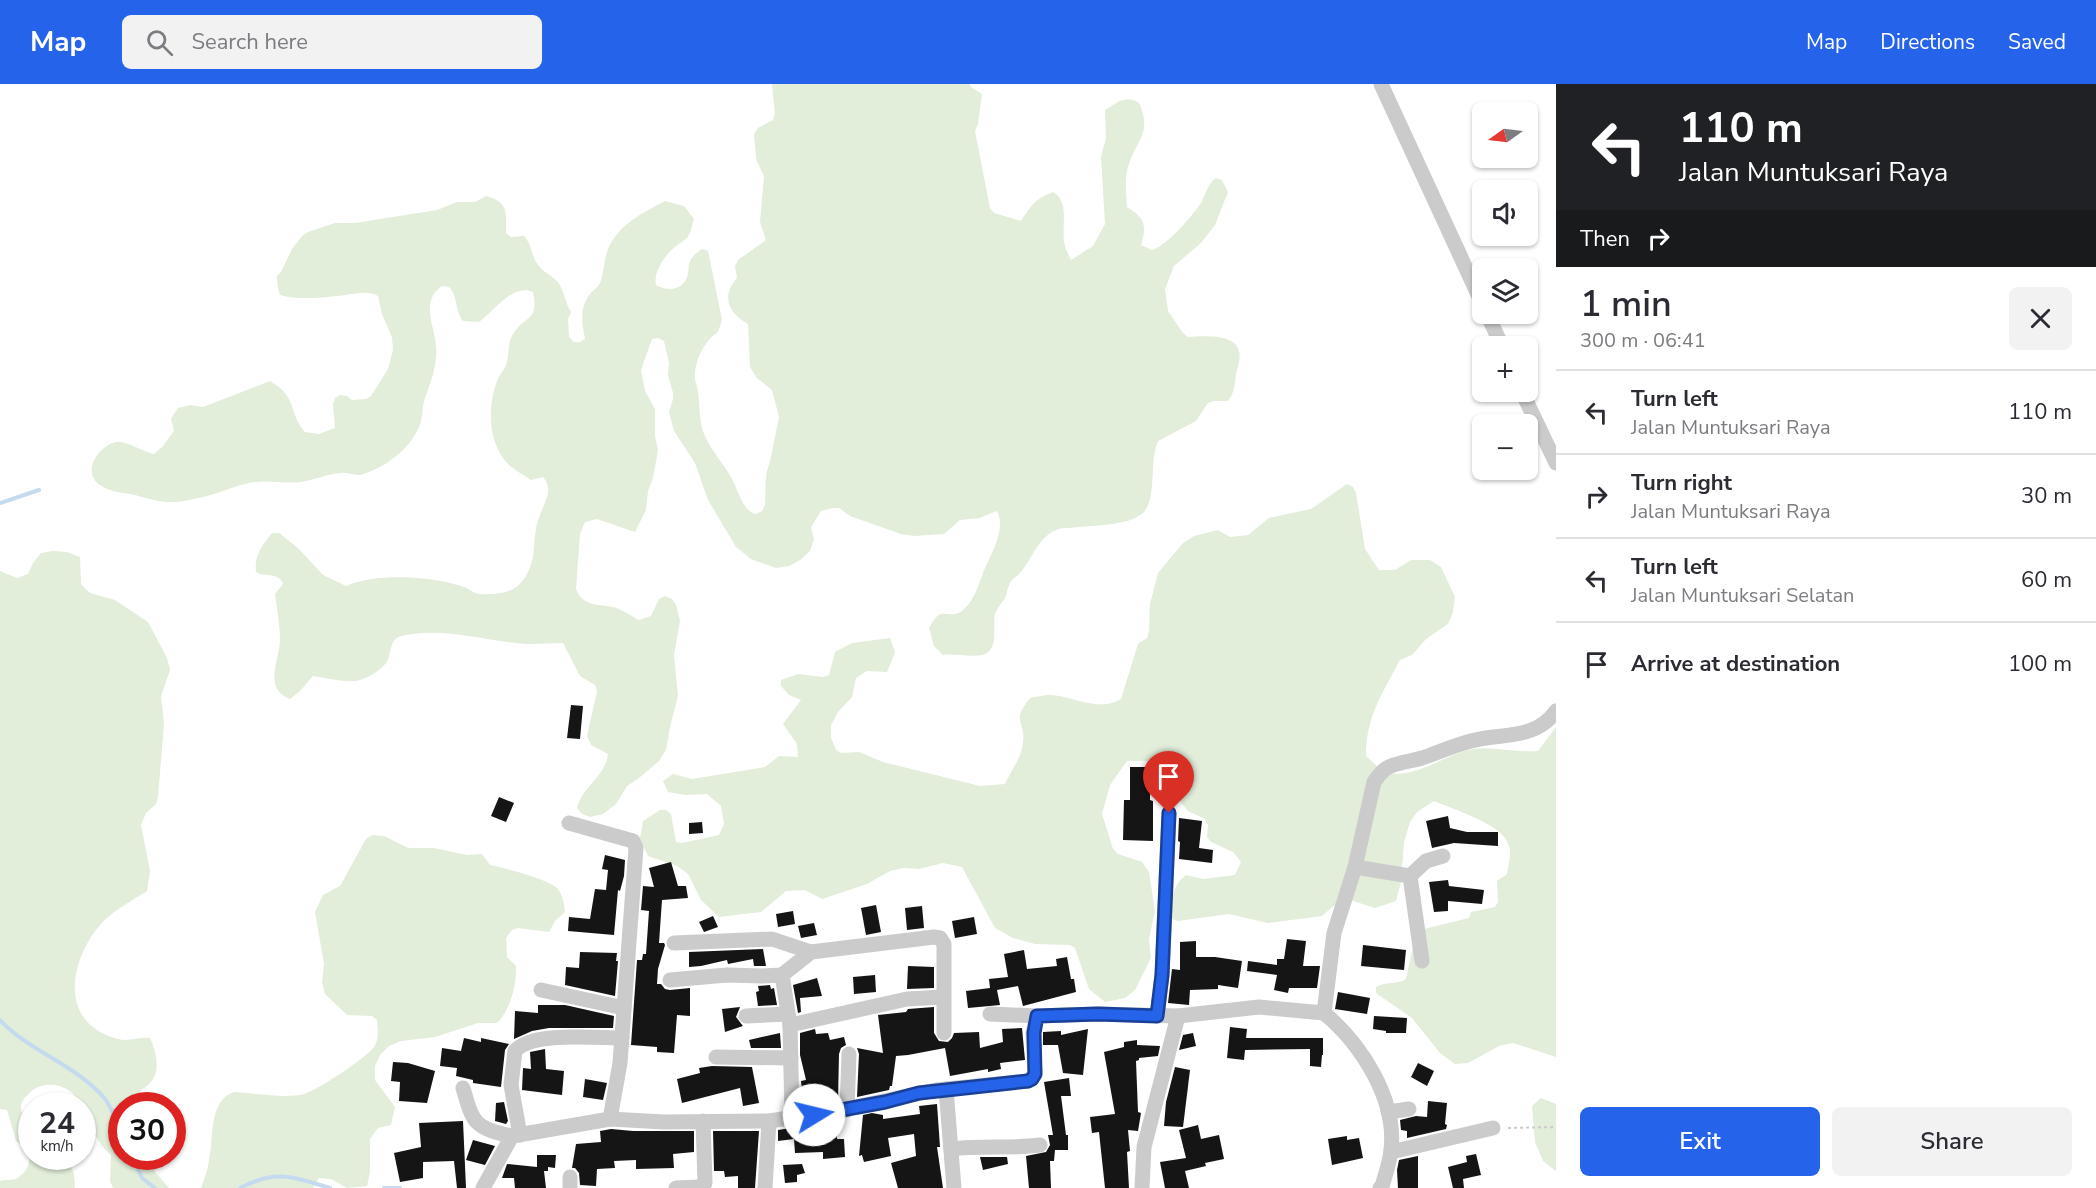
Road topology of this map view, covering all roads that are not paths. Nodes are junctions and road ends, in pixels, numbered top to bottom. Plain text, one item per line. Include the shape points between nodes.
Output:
1 (1382, 84) edge
2 (1472, 281) edge
3 (1527, 402) edge
4 (1556, 463) edge
5 (1556, 711) edge
6 (1169, 813) dead end
7 (569, 823) dead end
8 (1443, 856) dead end
9 (1355, 867) junction
10 (1410, 876) junction
11 (674, 943) dead end
12 (811, 952) junction
13 (1422, 961) dead end
14 (782, 975) junction
15 (670, 980) dead end
16 (541, 990) dead end
17 (943, 997) junction
18 (624, 1008) junction
19 (1324, 1013) junction
20 (990, 1014) dead end
21 (746, 1016) dead end
22 (1037, 1016) junction
23 (1157, 1016) junction
24 (1178, 1016) junction
25 (788, 1019) junction
26 (944, 1034) dead end
27 (622, 1038) junction
28 (849, 1054) dead end
29 (716, 1057) dead end
30 (791, 1058) junction
31 (463, 1088) dead end
32 (946, 1089) junction
33 (847, 1110) junction
34 (1409, 1110) dead end
35 (1388, 1112) junction
36 (792, 1117) junction
37 (610, 1119) junction
38 (703, 1121) junction
39 (769, 1121) junction
40 (1493, 1128) road end
41 (516, 1135) junction
42 (1040, 1145) dead end
43 (951, 1149) junction
44 (1391, 1152) junction
45 (483, 1188) edge
46 (676, 1188) edge
47 (765, 1188) edge
48 (954, 1188) edge
49 (1142, 1188) edge
50 (1380, 1188) edge

1 - 2 street
3 - 4 street
5 - 9 street via 1536,729 1472,740 1382,772 1374,782
6 - 23 street
7 - 18 street via 633,841 636,848
8 - 10 street via 1426,861
9 - 10 street
9 - 19 street via 1334,933
10 - 13 street
11 - 12 street via 772,939
12 - 14 street
12 - 17 street via 940,938 944,944
14 - 15 street
14 - 25 street
16 - 18 street
17 - 25 street via 907,999
17 - 26 street
18 - 27 street
19 - 24 street via 1259,1007
19 - 35 street via 1343,1029 1360,1052 1378,1082
20 - 22 street
21 - 25 street
22 - 23 street
22 - 32 street via 1032,1079
23 - 24 street
24 - 49 street via 1144,1147
25 - 30 street
27 - 37 street
27 - 41 street via 544,1039 519,1047 515,1051 511,1085
28 - 33 street
29 - 30 street
30 - 36 street
31 - 41 street via 475,1122 491,1132
32 - 33 street
32 - 43 street
33 - 36 street
34 - 35 street
35 - 44 street
36 - 39 street
37 - 38 street
37 - 41 street
38 - 39 street
38 - 46 street via 704,1185
39 - 47 street
40 - 44 street
41 - 45 street
42 - 43 street
43 - 48 street
44 - 50 street

